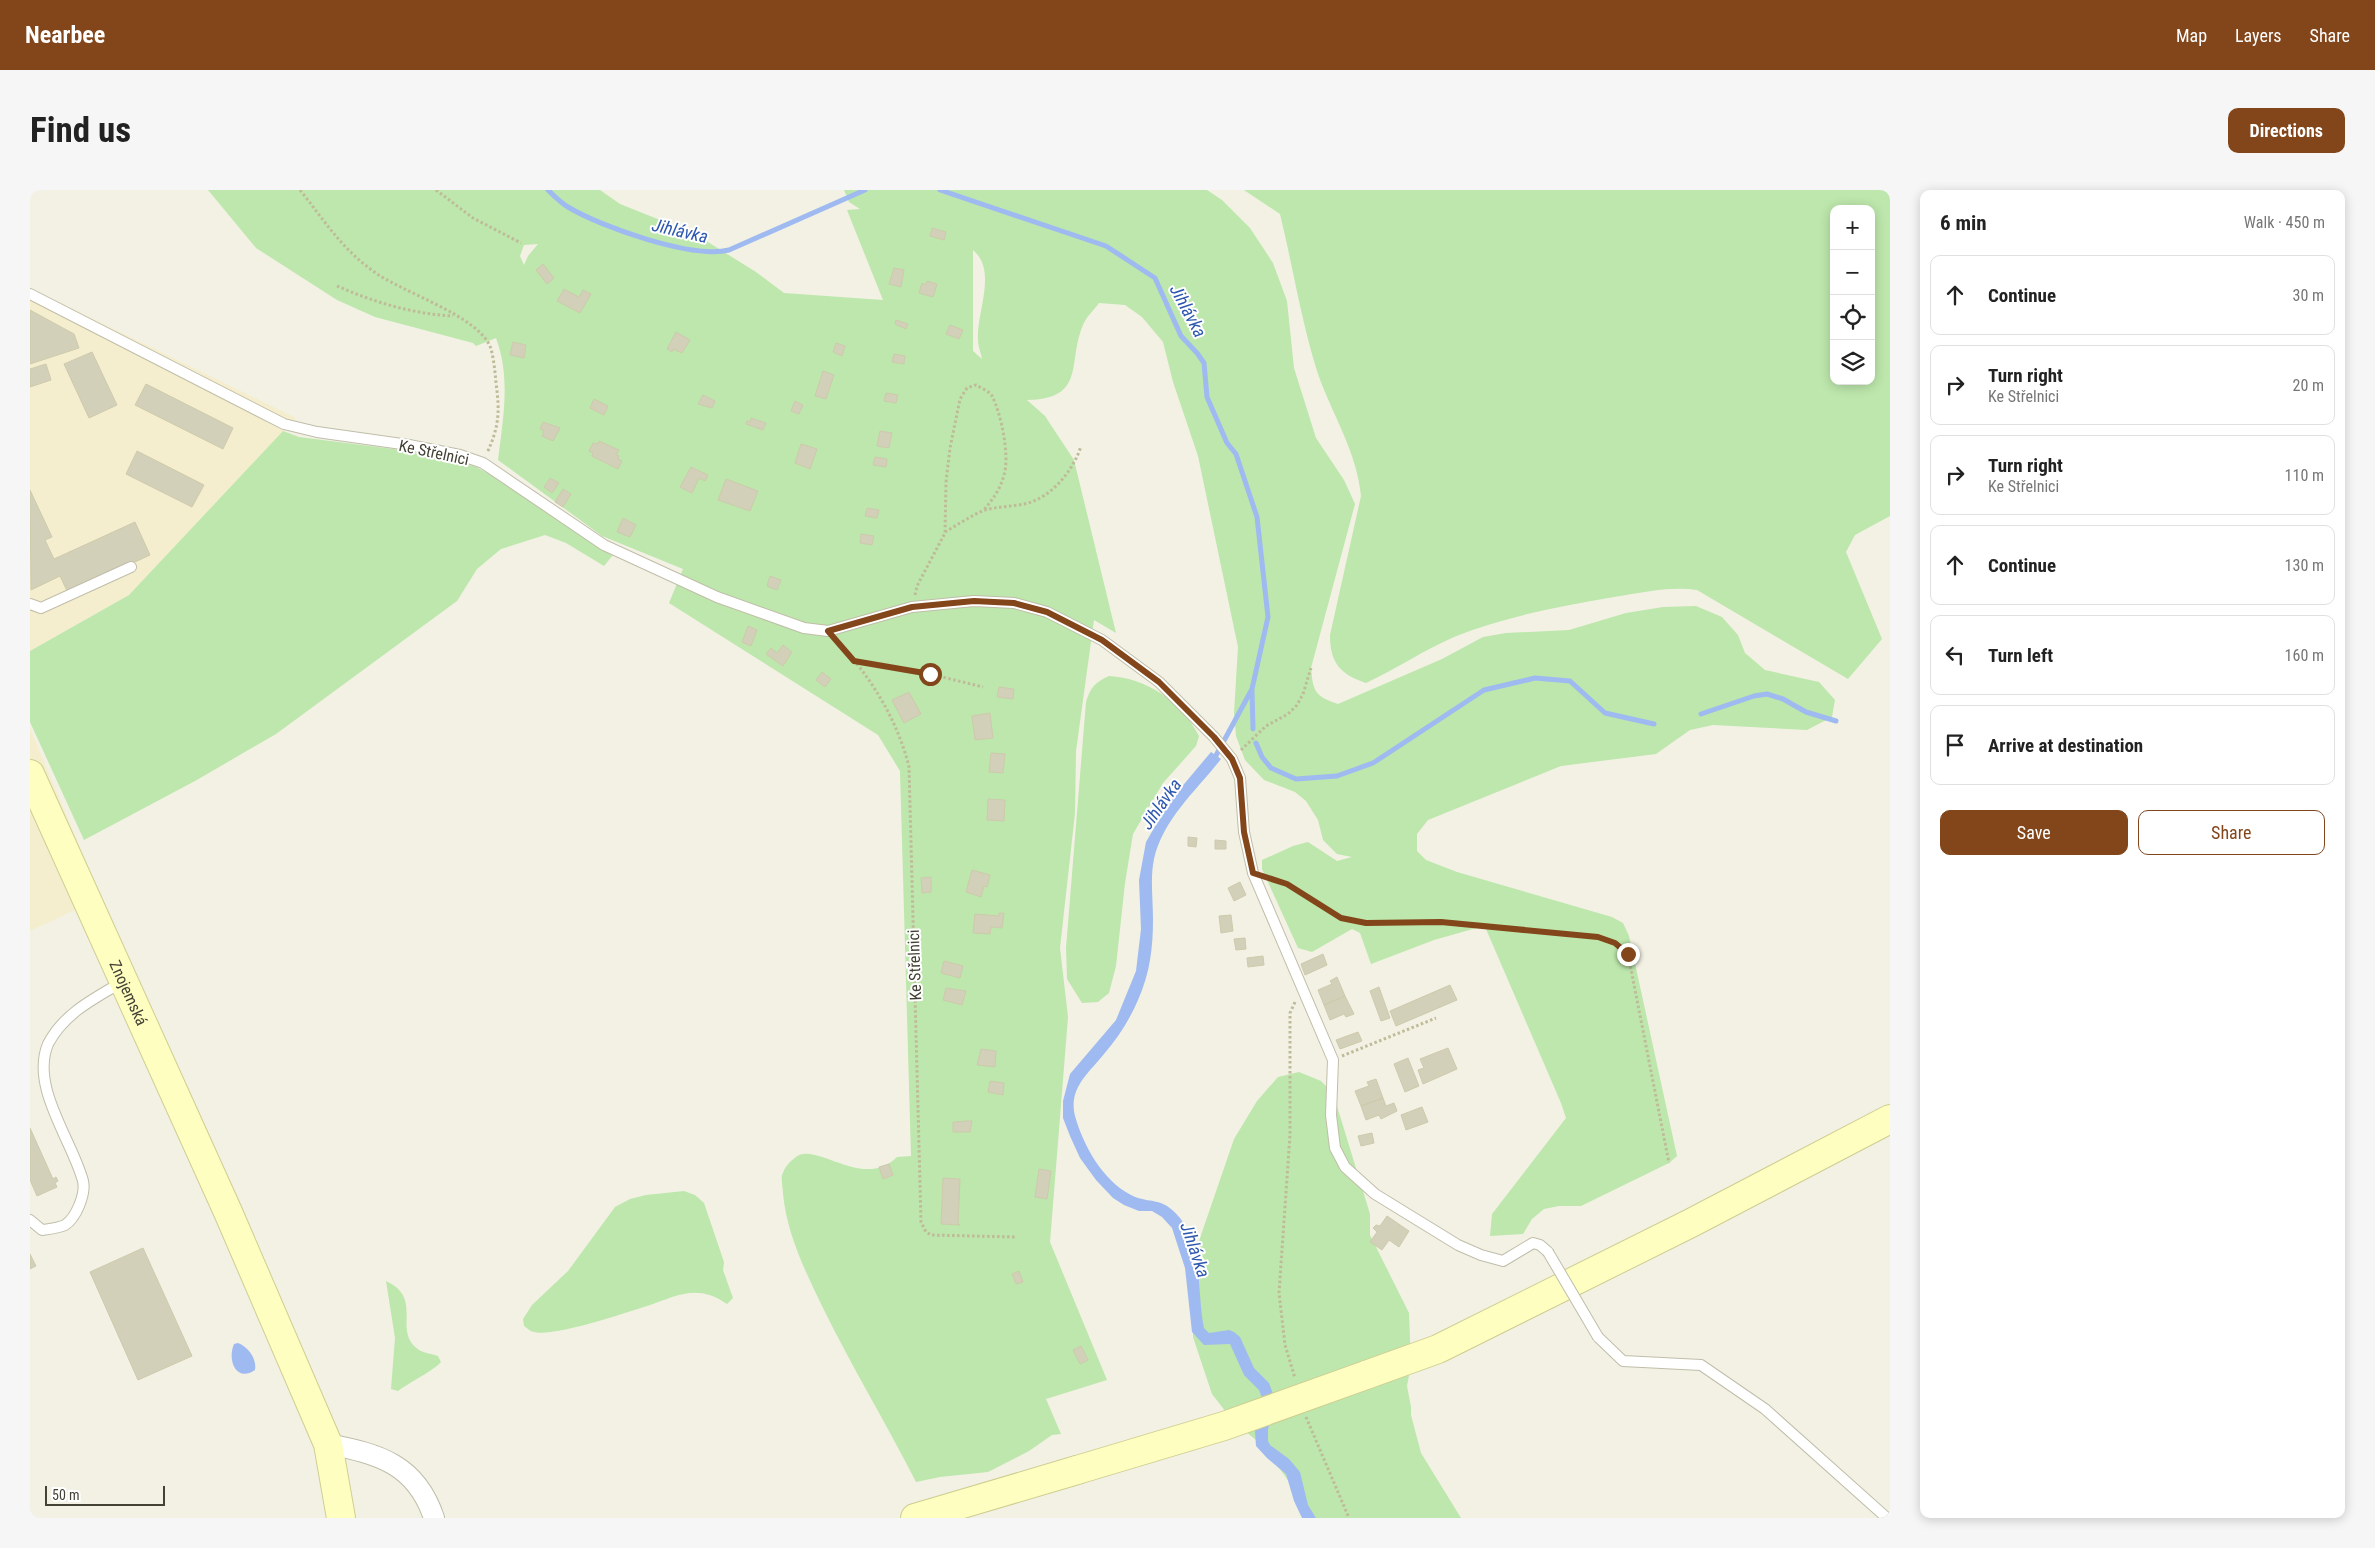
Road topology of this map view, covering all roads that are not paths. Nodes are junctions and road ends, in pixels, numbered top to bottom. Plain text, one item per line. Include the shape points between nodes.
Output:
1 (30, 294) edge
2 (131, 567) dead end
3 (30, 604) edge
4 (30, 774) edge
5 (124, 981) junction
6 (1890, 1119) edge
7 (30, 1220) edge
8 (1566, 1285) junction
9 (328, 1444) junction
10 (341, 1518) edge
11 (434, 1518) edge
12 (915, 1518) edge
13 (1888, 1518) edge

1 - 8 lane, Ke Střelnici, bridge via 284,424 460,455 483,463 604,545 647,567 771,618 828,631 912,607 974,601 1014,603 1047,612 1089,634 1159,682 1230,757 1240,778 1244,832 1253,873 1332,1060 1334,1148 1345,1167 1375,1194 1458,1245 1481,1255 1504,1261 1533,1243 1540,1245 1548,1252
2 - 3 lane via 40,608
4 - 5 main road, Znojemská
5 - 7 lane via 77,1009 61,1024 48,1045 42,1066 44,1084 84,1183 78,1208 65,1225 42,1230
5 - 9 main road, Znojemská
6 - 8 main road
8 - 12 main road, bridge via 1438,1349 1224,1426
8 - 13 lane, bridge via 1598,1337 1623,1361 1701,1365 1765,1409
9 - 10 main road, Znojemská
9 - 11 street via 368,1452 406,1472 420,1487

